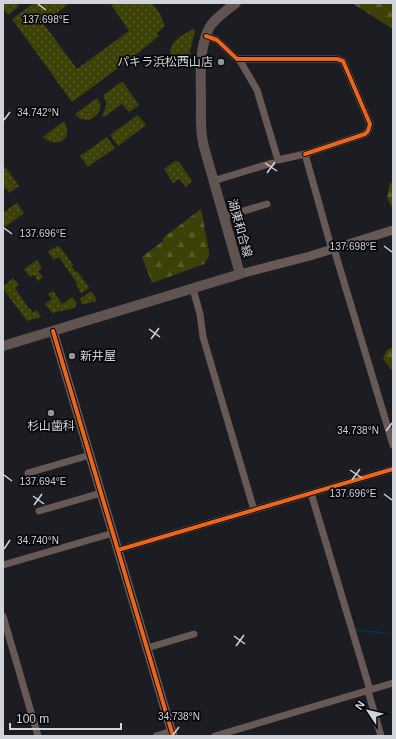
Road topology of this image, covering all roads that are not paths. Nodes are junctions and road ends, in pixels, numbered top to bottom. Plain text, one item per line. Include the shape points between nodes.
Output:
1 (236, 3) edge
2 (206, 36) junction
3 (239, 59) junction
4 (304, 154) junction
5 (272, 163) dead end
6 (213, 181) junction
7 (267, 204) dead end
8 (223, 217) junction
9 (393, 230) edge
10 (333, 249) junction
11 (240, 274) junction
12 (193, 289) junction
13 (54, 331) junction
14 (3, 346) edge
15 (393, 445) edge
16 (90, 455) junction
17 (393, 469) edge
18 (28, 473) dead end
19 (101, 493) junction
20 (311, 493) junction
21 (254, 510) junction
22 (39, 512) dead end
23 (113, 533) junction
24 (118, 550) junction
25 (3, 565) edge
26 (3, 616) edge
27 (194, 634) dead end
28 (147, 648) junction
29 (393, 683) edge
30 (369, 690) junction
31 (173, 734) edge
32 (38, 736) edge
33 (156, 736) edge
34 (215, 736) edge
35 (381, 736) edge

1 - 2 main road, 湖東和合線 via 213,23
2 - 3 street via 217,40
2 - 6 main road, 湖東和合線 via 201,71 201,134
3 - 4 street via 257,90 278,160
3 - 4 street via 342,61 370,128 365,134
4 - 10 street
5 - 6 street
6 - 8 main road, 湖東和合線
7 - 8 street
8 - 11 main road, 湖東和合線
9 - 10 street
10 - 11 street
10 - 15 street
11 - 12 main road, 湖東和合線
12 - 13 main road, 湖東和合線
12 - 21 street via 203,337
13 - 14 main road, 湖東和合線
13 - 16 street
16 - 18 street
16 - 19 street
17 - 20 street
19 - 22 street
19 - 23 street
20 - 21 street
20 - 30 street
21 - 24 street
23 - 24 street
23 - 25 street
24 - 28 street
26 - 32 street
27 - 28 street
28 - 31 street
29 - 30 street
30 - 34 street
30 - 35 street
31 - 33 street

